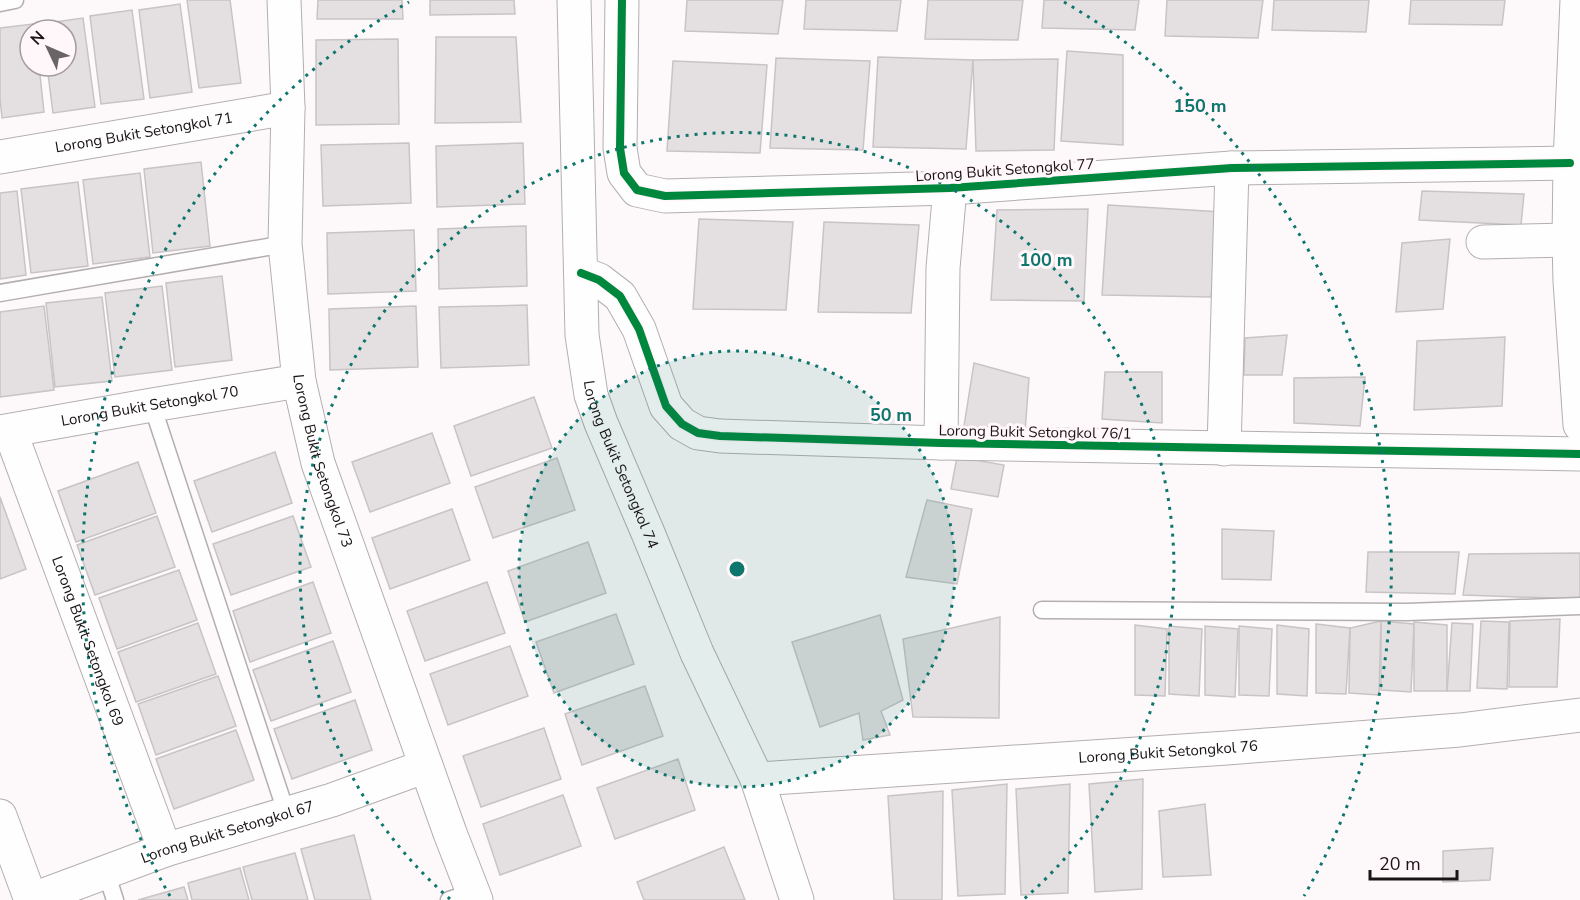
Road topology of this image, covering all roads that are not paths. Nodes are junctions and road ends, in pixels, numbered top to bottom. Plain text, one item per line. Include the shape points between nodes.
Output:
1 (15, 0) edge
2 (284, 0) edge
3 (574, 0) edge
4 (622, 0) edge
5 (1578, 0) edge
6 (0, 3) edge
7 (288, 108) junction
8 (0, 157) edge
9 (1570, 163) junction
10 (1232, 168) junction
11 (950, 188) junction
12 (1569, 240) junction
13 (1484, 242) dead end
14 (285, 244) junction
15 (581, 273) junction
16 (0, 294) edge
17 (299, 381) junction
18 (152, 405) junction
19 (1580, 424) edge
20 (5, 431) edge
21 (941, 443) junction
22 (1224, 449) junction
23 (1580, 454) edge
24 (1580, 606) edge
25 (1042, 610) dead end
26 (1580, 715) edge
27 (426, 766) junction
28 (757, 779) junction
29 (287, 815) junction
30 (0, 816) edge
31 (165, 850) junction
32 (110, 886) edge
33 (466, 897) edge
34 (31, 900) edge
35 (798, 900) edge

1 - 6 lane
2 - 7 street, Lorong Bukit Setongkol 73
3 - 15 street, Lorong Bukit Setongkol 74
4 - 11 street, Lorong Bukit Setongkol 77 via 620,148 624,172 637,190 665,196
5 - 9 street
7 - 8 street, Lorong Bukit Setongkol 71
7 - 14 street, Lorong Bukit Setongkol 73
9 - 10 street, Lorong Bukit Setongkol 77
9 - 12 street
10 - 11 street, Lorong Bukit Setongkol 77
10 - 22 street
11 - 21 street via 943,268
12 - 13 street
12 - 19 street
14 - 16 lane
14 - 17 street, Lorong Bukit Setongkol 73
15 - 21 street, Lorong Bukit Setongkol 76/1 via 599,280 620,296 639,329 666,406 682,424 698,433
15 - 28 street, Lorong Bukit Setongkol 74 via 582,335 591,395 697,653
17 - 18 street, Lorong Bukit Setongkol 70
17 - 27 street, Lorong Bukit Setongkol 73 via 318,463
18 - 20 street, Lorong Bukit Setongkol 70
18 - 29 lane
20 - 31 street, Lorong Bukit Setongkol 69
21 - 22 street, Lorong Bukit Setongkol 76/1
22 - 23 street, Lorong Bukit Setongkol 76/1
24 - 25 lane via 1407,612
26 - 28 street, Lorong Bukit Setongkol 76 via 1460,730
27 - 29 street, Lorong Bukit Setongkol 67
27 - 33 street, Lorong Bukit Setongkol 73 via 450,833
28 - 35 street, Lorong Bukit Setongkol 74
29 - 31 street, Lorong Bukit Setongkol 67
30 - 34 street
31 - 32 street, Lorong Bukit Setongkol 67
32 - 34 street, Lorong Bukit Setongkol 67

